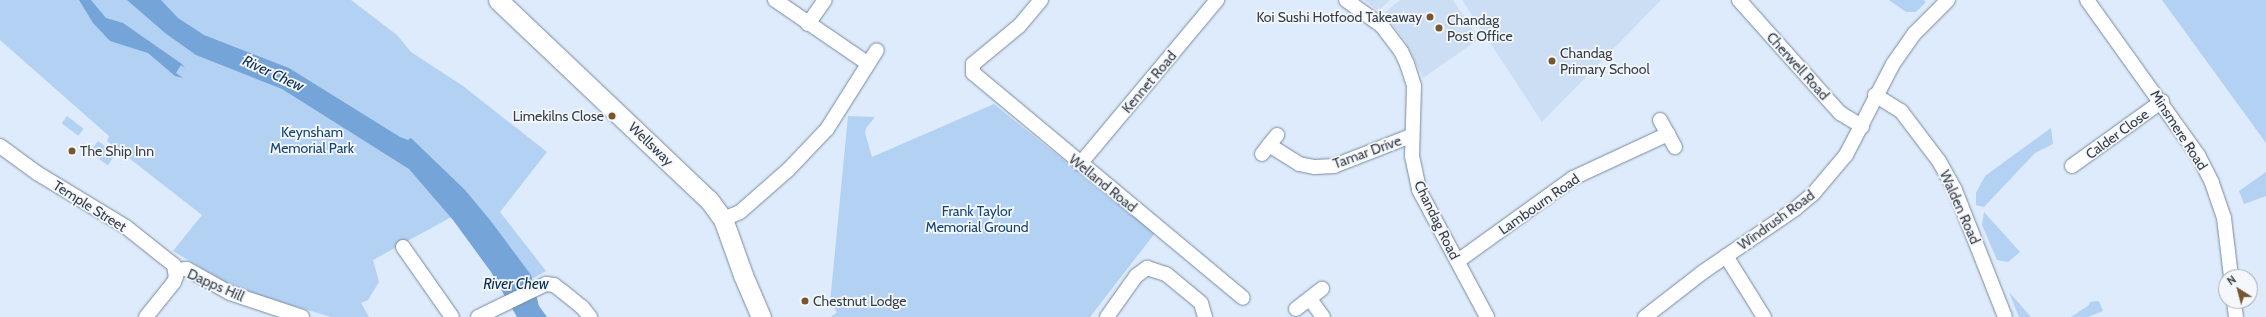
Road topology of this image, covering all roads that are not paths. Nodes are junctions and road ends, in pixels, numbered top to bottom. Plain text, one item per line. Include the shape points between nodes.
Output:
1 (498, 0) edge
2 (775, 0) edge
3 (825, 0) edge
4 (1041, 0) edge
5 (1217, 0) edge
6 (1346, 0) edge
7 (1739, 0) edge
8 (1948, 0) edge
9 (2087, 0) edge
10 (808, 24) junction
11 (877, 50) dead end
12 (867, 63) junction
13 (1875, 95) junction
14 (2162, 101) junction
15 (1660, 120) dead end
16 (1862, 126) junction
17 (1668, 134) junction
18 (1411, 136) junction
19 (1269, 145) dead end
20 (0, 146) edge
21 (1675, 147) dead end
22 (1080, 164) junction
23 (2072, 166) dead end
24 (722, 219) junction
25 (403, 247) dead end
26 (1726, 256) junction
27 (1458, 261) junction
28 (2230, 269) edge
29 (176, 270) junction
30 (1322, 289) dead end
31 (1243, 298) dead end
32 (1310, 299) junction
33 (1296, 309) dead end
34 (146, 317) edge
35 (302, 317) edge
36 (452, 317) edge
37 (478, 317) edge
38 (590, 317) edge
39 (762, 317) edge
40 (1107, 317) edge
41 (1204, 317) edge
42 (1323, 317) edge
43 (1487, 317) edge
44 (1645, 317) edge
45 (1764, 317) edge
46 (2005, 317) edge

1 - 24 main road, Wellsway via 695,186
2 - 10 street
3 - 10 street
4 - 22 street, Welland Road via 1019,26 973,64 971,69 977,78
5 - 22 street, Kennet Road
6 - 18 street, Chandag Road via 1382,26 1401,51 1414,86
7 - 16 street, Cherwell Road via 1840,113
8 - 13 street, Windrush Road via 1914,34
9 - 14 street, Minsmere Road
10 - 12 street
11 - 12 street
12 - 24 street via 827,129 788,170 740,212
13 - 16 street, Windrush Road
13 - 46 street, Walden Road via 1901,111 1939,161 1955,190
14 - 23 street, Calder Close
14 - 28 street, Minsmere Road via 2198,155 2212,182 2224,218
15 - 17 street
16 - 26 street, Windrush Road via 1846,155 1813,194
17 - 21 street
17 - 27 street, Lambourn Road via 1573,178
18 - 19 street, Tamar Drive via 1334,166 1315,167 1298,164
18 - 27 street, Chandag Road via 1419,190
20 - 29 street, Temple Street via 38,173 126,227 170,260
22 - 31 street, Welland Road
24 - 39 main road, Wellsway via 742,275
25 - 36 street
26 - 44 street, Windrush Road
26 - 45 street
27 - 43 street, Chandag Road
29 - 34 street via 174,282
29 - 35 street, Dapps Hill via 187,269 230,293
30 - 32 street
32 - 33 street
32 - 42 street
37 - 38 street via 537,286 554,285 582,307
40 - 41 street via 1136,276 1148,268 1166,274 1201,303

